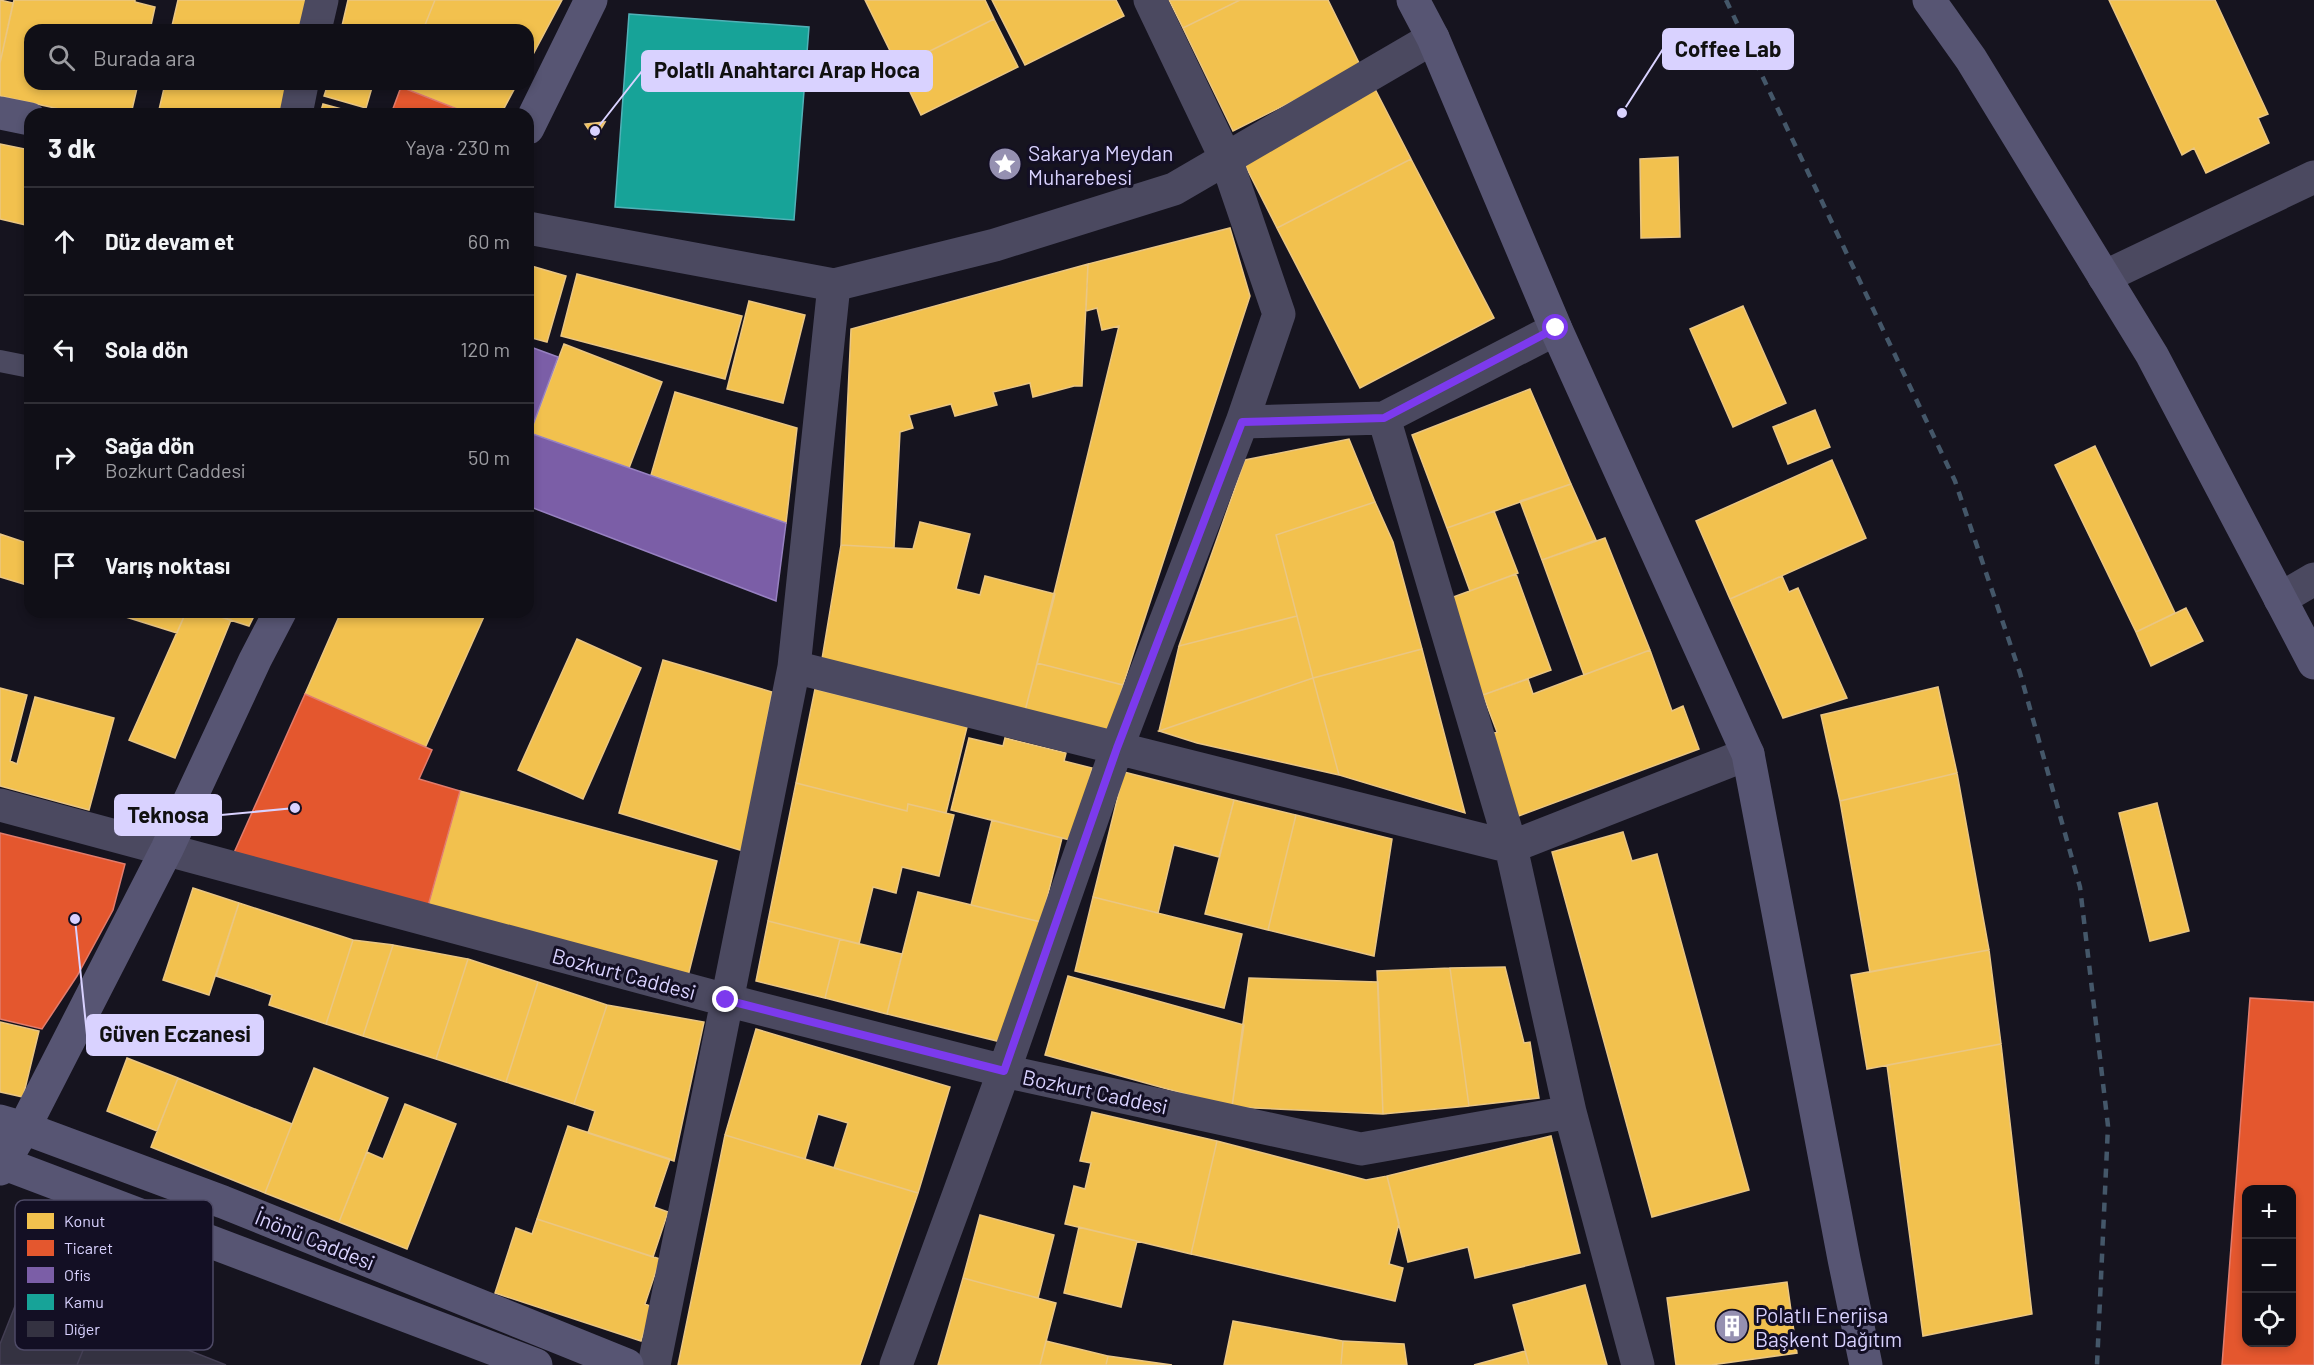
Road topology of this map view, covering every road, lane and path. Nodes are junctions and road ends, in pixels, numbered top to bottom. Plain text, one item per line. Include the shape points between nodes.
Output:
1 (322, 0) edge
2 (591, 0) edge
3 (1150, 0) edge
4 (1413, 0) edge
5 (1929, 0) edge
6 (316, 24) edge
7 (1433, 38) junction
8 (301, 90) edge
9 (297, 108) edge
10 (0, 113) edge
11 (534, 116) edge
12 (24, 118) edge
13 (1226, 159) junction
14 (2314, 177) edge
15 (534, 229) edge
16 (2104, 277) junction
17 (834, 285) junction
18 (1556, 328) junction
19 (0, 361) edge
20 (24, 366) edge
21 (1384, 418) junction
22 (1242, 422) junction
23 (2314, 579) edge
24 (2280, 599) junction
25 (277, 618) edge
26 (2314, 663) edge
27 (794, 667) junction
28 (1117, 748) junction
29 (1748, 754) junction
30 (0, 805) edge
31 (1511, 847) junction
32 (166, 849) junction
33 (726, 1000) junction
34 (1004, 1071) junction
35 (1570, 1112) junction
36 (12, 1125) edge
37 (1, 1164) edge
38 (97, 1200) edge
39 (213, 1244) edge
40 (536, 1365) edge
41 (627, 1365) edge
42 (654, 1365) edge
43 (896, 1365) edge
44 (1638, 1365) edge
45 (1866, 1365) edge

1 - 6 street
2 - 11 street
3 - 13 street
4 - 7 street
5 - 16 street via 1971,59
7 - 13 street
7 - 18 street
8 - 9 street
10 - 12 street
13 - 17 street via 1174,189 995,245
13 - 22 street via 1280,314
14 - 16 street
15 - 17 street
16 - 24 street via 2152,356
17 - 27 street
18 - 21 street
18 - 29 street
19 - 20 lane
21 - 22 street
21 - 31 street
22 - 28 street
23 - 24 street
24 - 26 street
25 - 32 street
27 - 28 street
27 - 33 street
28 - 31 street
28 - 34 street
29 - 31 street
29 - 45 street
30 - 32 street, Bozkurt Caddesi
31 - 35 street
32 - 33 street, Bozkurt Caddesi
32 - 36 street
33 - 34 street, Bozkurt Caddesi
33 - 42 street
34 - 35 street, Bozkurt Caddesi via 1361,1149
34 - 43 street
35 - 44 street
36 - 37 street
36 - 41 street, İnönü Caddesi via 223,1202
37 - 38 street, İnönü Caddesi
39 - 40 street, İnönü Caddesi

